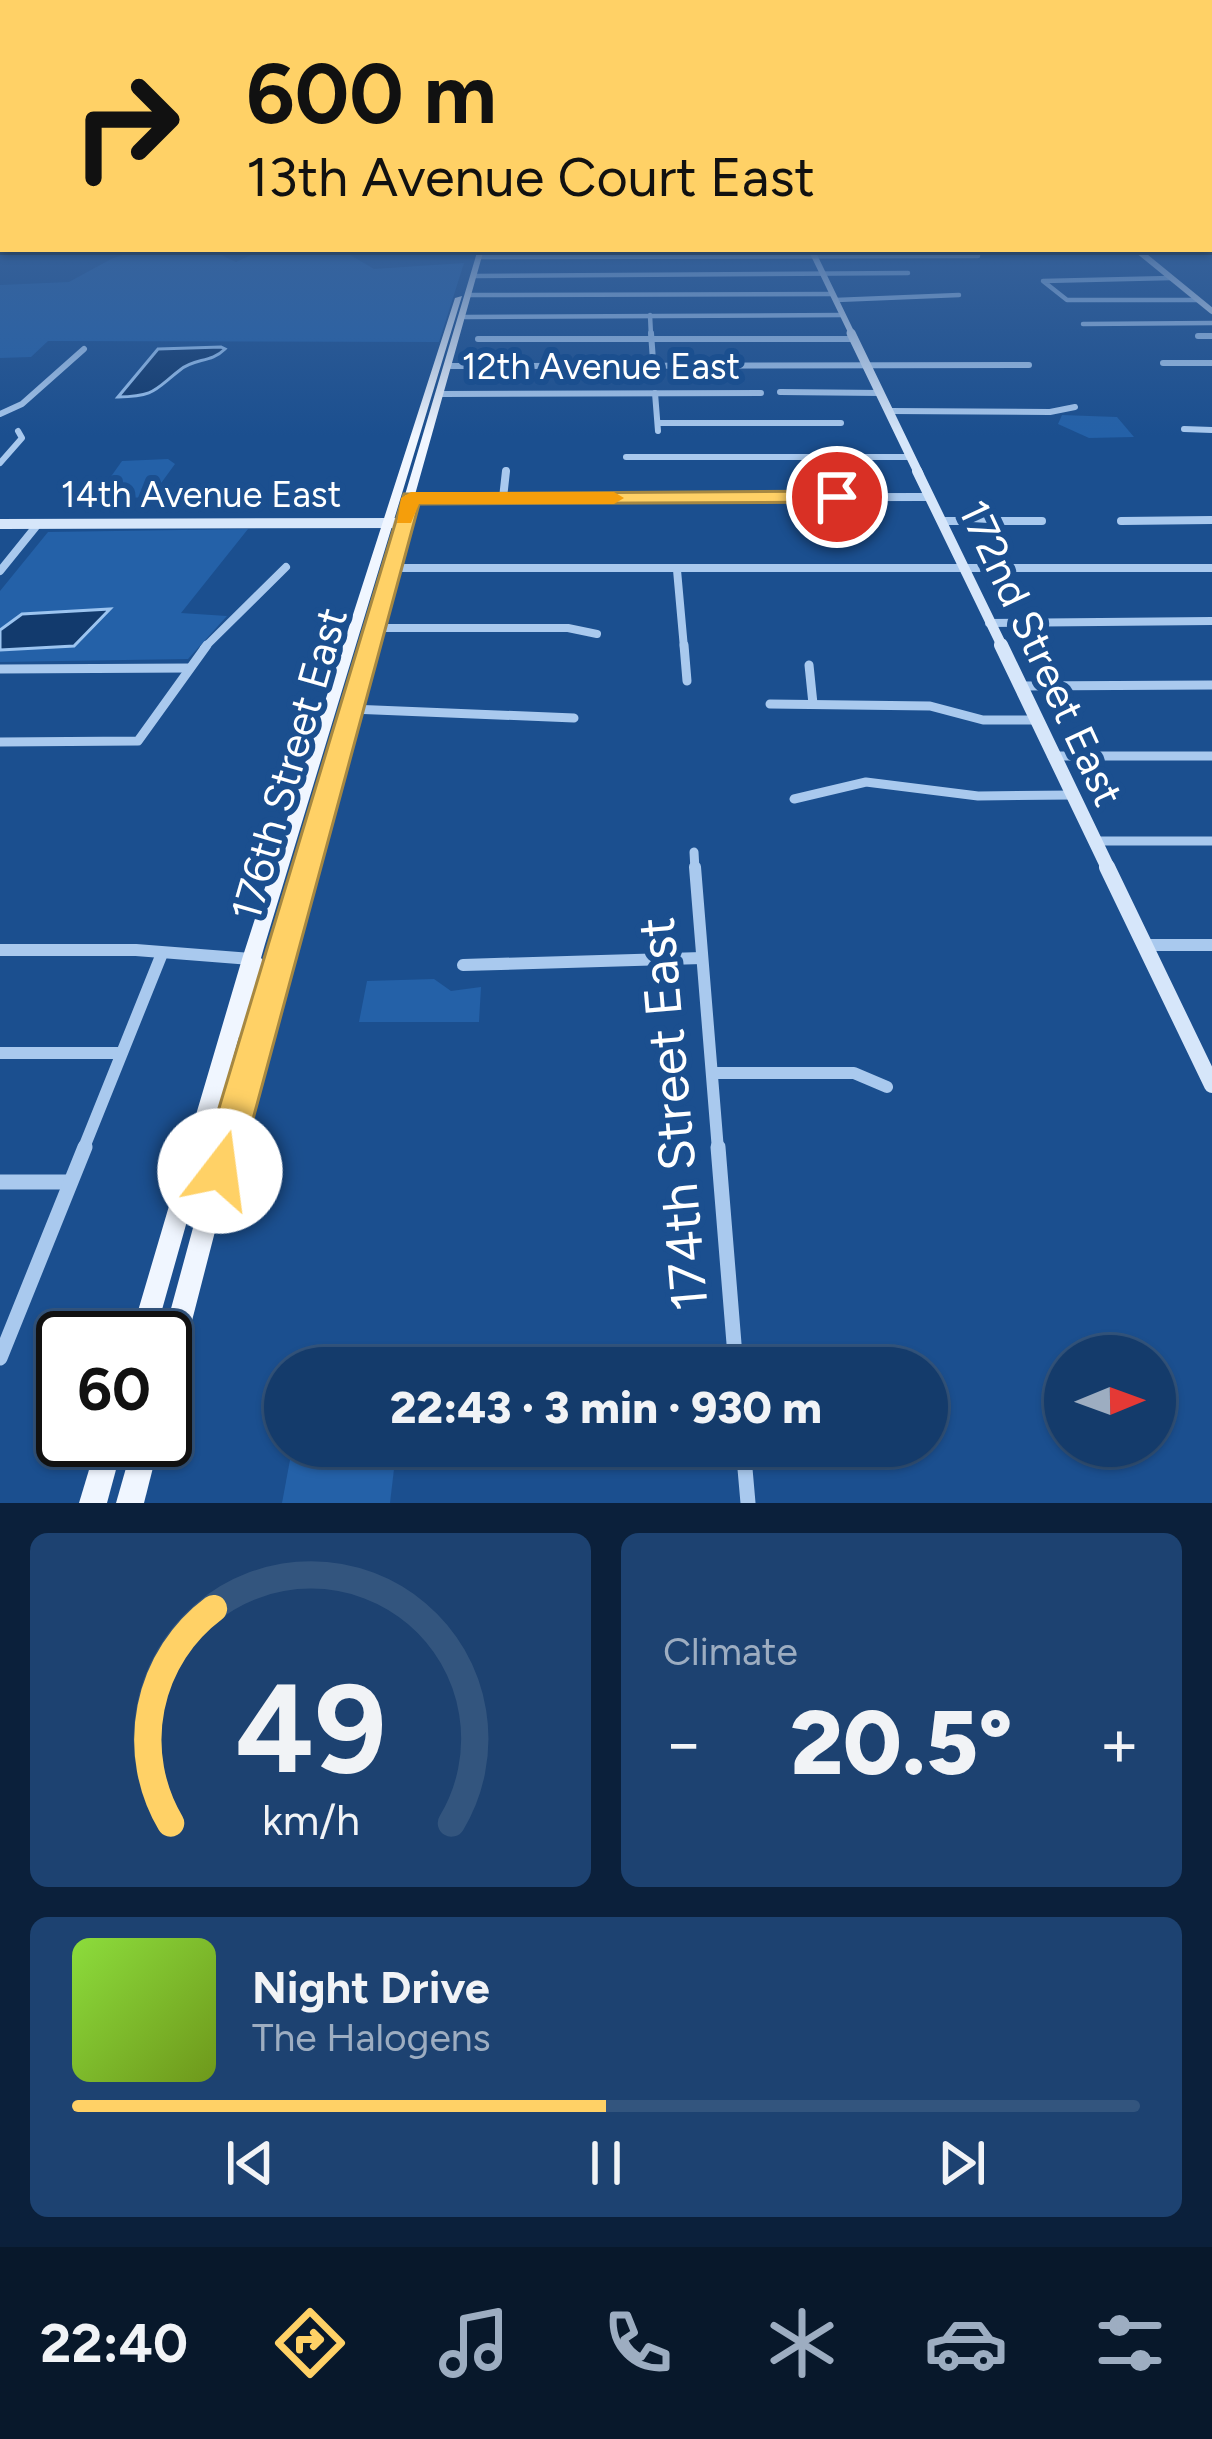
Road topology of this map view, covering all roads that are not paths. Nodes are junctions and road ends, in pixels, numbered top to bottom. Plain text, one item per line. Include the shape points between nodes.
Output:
1 (462, 295) edge
2 (470, 295) edge
3 (495, 295) edge
4 (1059, 295) edge
5 (959, 296) dead end
6 (834, 297) junction
7 (1207, 305) edge
8 (650, 315) junction
9 (843, 315) junction
10 (464, 317) junction
11 (1212, 323) edge
12 (1083, 324) dead end
13 (1198, 336) dead end
14 (1212, 336) edge
15 (652, 338) junction
16 (855, 338) junction
17 (478, 339) dead end
18 (445, 345) junction
19 (84, 349) dead end
20 (1162, 363) dead end
21 (1212, 363) edge
22 (654, 364) junction
23 (868, 364) junction
24 (1029, 364) dead end
25 (451, 366) junction
26 (654, 374) dead end
27 (780, 392) dead end
28 (655, 393) junction
29 (761, 393) dead end
30 (881, 393) junction
31 (442, 394) junction
32 (1075, 406) dead end
33 (890, 411) junction
34 (0, 414) edge
35 (841, 423) dead end
36 (1184, 429) dead end
37 (1212, 430) edge
38 (18, 431) dead end
39 (411, 455) junction
40 (911, 457) junction
41 (626, 458) dead end
42 (0, 464) edge
43 (506, 472) dead end
44 (930, 497) junction
45 (411, 498) junction
46 (503, 498) junction
47 (1120, 520) dead end
48 (1212, 520) edge
49 (942, 521) junction
50 (1042, 521) dead end
51 (395, 523) junction
52 (0, 524) edge
53 (38, 524) junction
54 (2, 567) edge
55 (286, 567) dead end
56 (391, 568) junction
57 (964, 568) junction
58 (1212, 568) edge
59 (677, 570) junction
60 (1212, 621) edge
61 (989, 623) junction
62 (373, 628) junction
63 (597, 634) dead end
64 (809, 665) dead end
65 (190, 668) junction
66 (0, 669) edge
67 (351, 670) junction
68 (687, 681) dead end
69 (1212, 685) edge
70 (1020, 686) junction
71 (770, 704) dead end
72 (813, 704) junction
73 (350, 709) junction
74 (574, 718) dead end
75 (1036, 720) junction
76 (0, 742) edge
77 (1052, 756) junction
78 (1212, 756) edge
79 (1072, 795) junction
80 (794, 800) dead end
81 (1094, 841) junction
82 (1212, 841) edge
83 (286, 850) junction
84 (694, 852) dead end
85 (284, 929) junction
86 (1144, 945) junction
87 (1212, 945) edge
88 (0, 950) edge
89 (161, 956) junction
90 (703, 958) junction
91 (251, 959) junction
92 (463, 964) dead end
93 (0, 1053) edge
94 (120, 1053) junction
95 (251, 1053) junction
96 (712, 1072) junction
97 (1210, 1078) edge
98 (887, 1087) dead end
99 (0, 1182) edge
100 (69, 1182) junction
101 (150, 1311) edge
102 (182, 1311) edge
103 (3, 1340) edge
104 (734, 1347) edge
105 (0, 1358) edge
106 (103, 1467) edge
107 (140, 1467) edge
108 (745, 1467) edge
109 (93, 1503) edge
110 (130, 1503) edge
111 (748, 1503) edge

1 - 18 main road, 176th Street East
2 - 10 main road, 176th Street East
3 - 6 street
4 - 7 street
5 - 6 street
6 - 9 street, 172nd Street East
8 - 9 street
8 - 10 street
8 - 15 street
9 - 16 street, 172nd Street East
10 - 25 main road, 176th Street East
11 - 12 street
13 - 14 street
15 - 16 street
15 - 17 street
15 - 22 street
16 - 23 street, 172nd Street East
18 - 25 main road
18 - 39 main road, 176th Street East
19 - 34 street
20 - 21 street
22 - 23 street
22 - 25 street
22 - 26 street
23 - 24 street
23 - 30 street, 172nd Street East
25 - 31 main road, 176th Street East
27 - 30 street, 12th Avenue East
28 - 29 street, 12th Avenue East
28 - 31 street, 12th Avenue East
28 - 35 street via 658,427
30 - 33 street, 172nd Street East
31 - 45 main road, 176th Street East
32 - 33 street
33 - 40 street, 172nd Street East
36 - 37 street
38 - 42 street via 22,438
39 - 45 main road
39 - 51 main road, 176th Street East
40 - 41 street
40 - 44 street, 172nd Street East
43 - 46 street
44 - 46 street
44 - 49 street, 172nd Street East
45 - 46 street
45 - 51 main road, 176th Street East
47 - 48 street
49 - 50 street
49 - 57 street, 172nd Street East
51 - 53 street, 14th Avenue East
51 - 56 main road, 176th Street East
51 - 67 main road, 176th Street East
52 - 53 street, 14th Avenue East
53 - 54 street
55 - 65 street
56 - 59 street
56 - 62 main road, 176th Street East
57 - 58 street
57 - 59 street
57 - 61 street, 172nd Street East
59 - 68 street
60 - 61 street
61 - 70 street, 172nd Street East
62 - 63 street
62 - 67 main road, 176th Street East
64 - 72 street
65 - 66 street
65 - 76 street via 138,741
67 - 73 main road, 176th Street East
67 - 83 main road, 176th Street East
69 - 70 street
70 - 75 street, 172nd Street East
71 - 72 street
72 - 75 street via 930,706 983,720
73 - 74 street
73 - 85 main road, 176th Street East
75 - 77 street, 172nd Street East
77 - 78 street
77 - 79 street, 172nd Street East
79 - 80 street via 978,796 861,781
79 - 81 street, 172nd Street East
81 - 82 street
81 - 86 street, 172nd Street East
83 - 85 main road via 292,866 278,918
83 - 91 main road, 176th Street East
84 - 90 street, 174th Street East
85 - 95 main road, 176th Street East
86 - 87 street
86 - 97 street, 172nd Street East
88 - 89 street
89 - 91 street
89 - 94 street
90 - 92 street
90 - 96 street, 174th Street East
91 - 95 main road via 262,970 247,1027
91 - 101 main road, 176th Street East
93 - 94 street
94 - 100 street
95 - 102 main road, 176th Street East
96 - 98 street via 854,1073
96 - 104 street, 174th Street East
99 - 100 street
100 - 103 street
103 - 105 street
106 - 109 main road
107 - 110 main road
108 - 111 street

